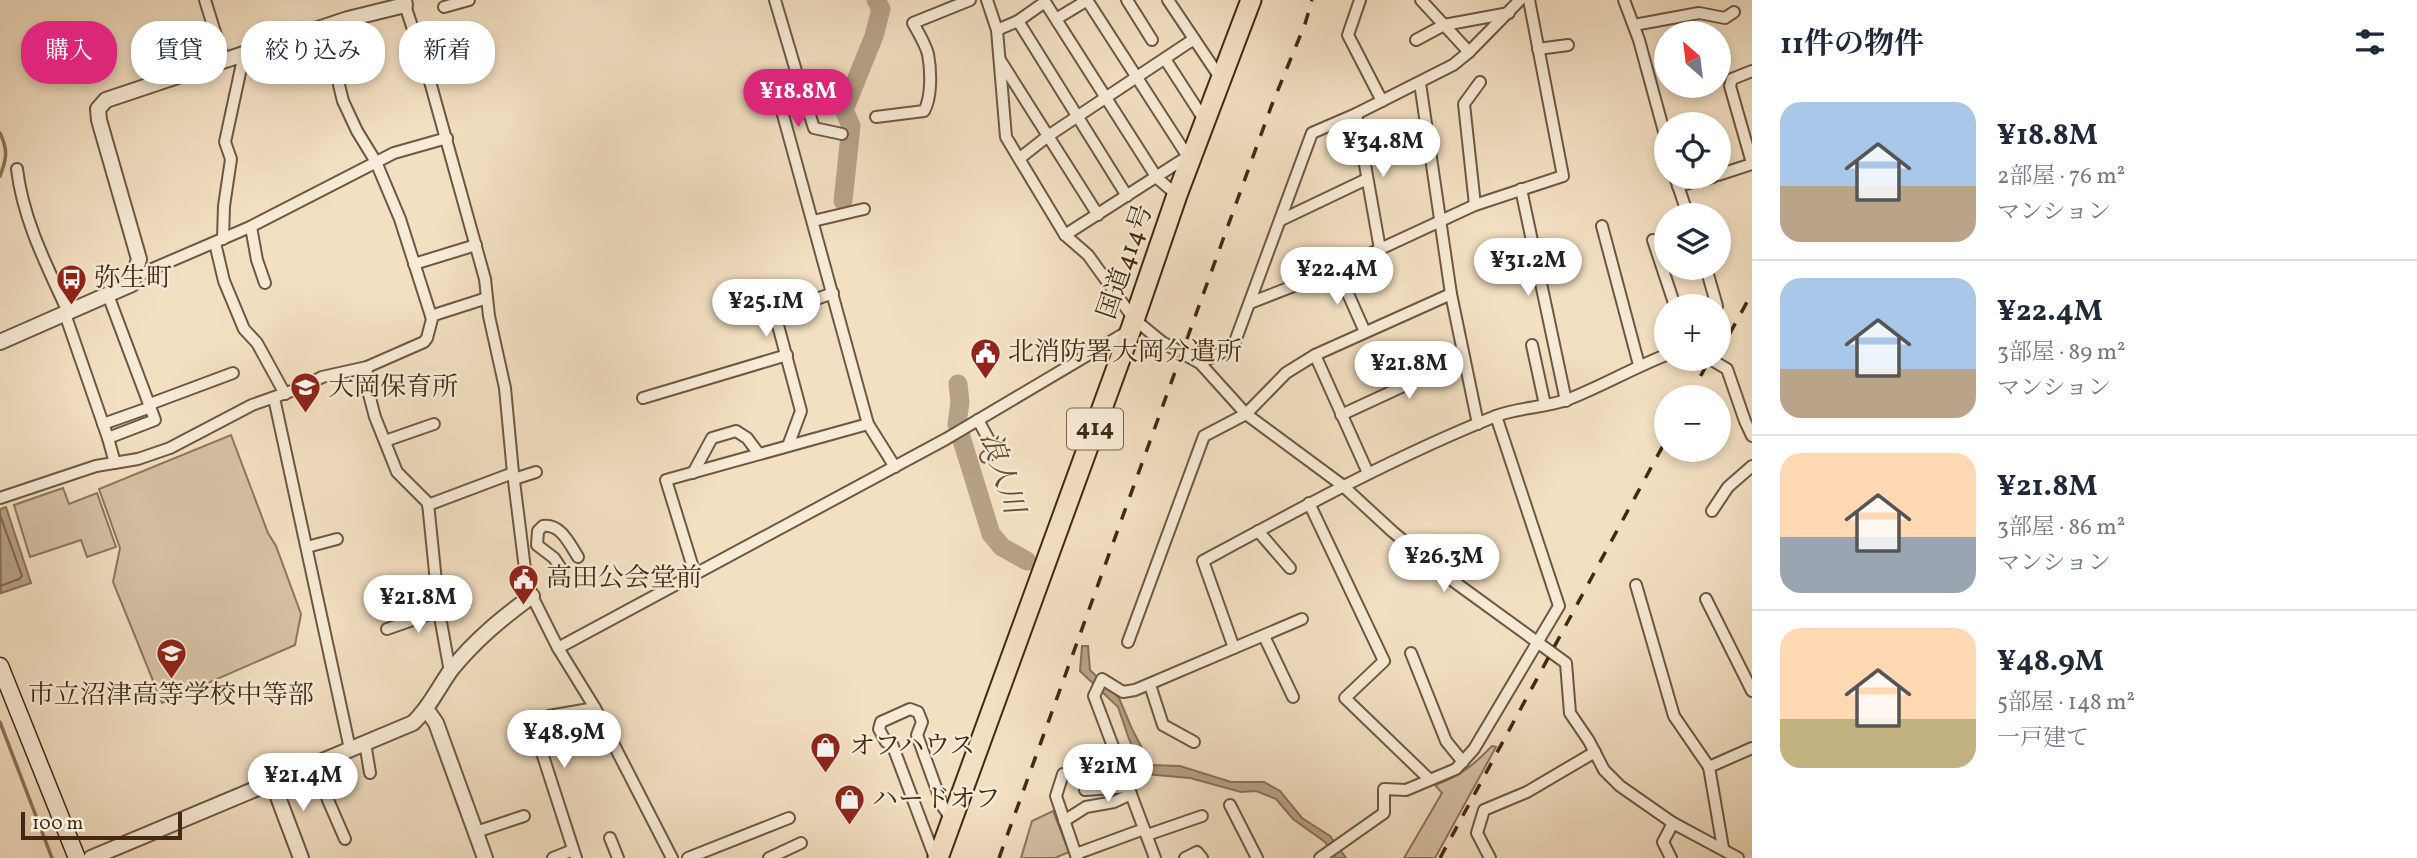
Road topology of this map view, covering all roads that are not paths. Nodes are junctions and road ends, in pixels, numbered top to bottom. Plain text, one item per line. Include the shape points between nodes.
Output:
1 (205, 0) edge
2 (469, 0) edge
3 (775, 0) edge
4 (970, 0) edge
5 (987, 0) edge
6 (1086, 0) edge
7 (1127, 0) edge
8 (1168, 0) edge
9 (1251, 0) edge
10 (1360, 0) edge
11 (1422, 0) edge
12 (1520, 0) edge
13 (1529, 0) edge
14 (1625, 0) edge
15 (1700, 0) edge
16 (404, 2) edge
17 (444, 7) dead end
18 (1734, 12) dead end
19 (1508, 13) junction
20 (1703, 14) junction
21 (348, 19) junction
22 (1056, 19) junction
23 (212, 21) edge
24 (342, 21) edge
25 (1018, 21) junction
26 (1444, 25) junction
27 (1634, 25) junction
28 (997, 30) junction
29 (1194, 39) junction
30 (1152, 40) dead end
31 (1416, 40) dead end
32 (1568, 45) dead end
33 (1538, 49) junction
34 (1469, 52) junction
35 (998, 58) junction
36 (1164, 59) junction
37 (241, 68) edge
38 (1752, 71) edge
39 (798, 78) junction
40 (1136, 78) junction
41 (1222, 80) junction
42 (1480, 82) dead end
43 (1420, 83) junction
44 (154, 84) edge
45 (1105, 98) junction
46 (1382, 101) junction
47 (1658, 112) edge
48 (1356, 114) junction
49 (876, 117) dead end
50 (1078, 118) junction
51 (1205, 121) junction
52 (842, 134) dead end
53 (1048, 136) junction
54 (447, 138) junction
55 (1020, 158) junction
56 (1189, 159) junction
57 (376, 162) junction
58 (1752, 164) edge
59 (17, 169) dead end
60 (1731, 171) edge
61 (1157, 178) junction
62 (1367, 179) junction
63 (1521, 189) junction
64 (1177, 195) junction
65 (1127, 196) junction
66 (1475, 205) junction
67 (863, 209) dead end
68 (1098, 215) junction
69 (1281, 220) junction
70 (813, 221) junction
71 (1440, 222) junction
72 (1602, 226) dead end
73 (251, 227) junction
74 (1065, 235) junction
75 (1653, 240) dead end
76 (219, 241) junction
77 (476, 245) junction
78 (1380, 248) junction
79 (414, 264) junction
80 (1337, 269) junction
81 (136, 276) junction
82 (265, 283) dead end
83 (833, 293) junction
84 (1451, 294) junction
85 (1671, 294) edge
86 (108, 296) junction
87 (487, 298) junction
88 (1250, 303) junction
89 (67, 313) junction
90 (431, 316) junction
91 (1133, 324) junction
92 (1365, 332) junction
93 (0, 342) edge
94 (1532, 345) dead end
95 (787, 355) junction
96 (1315, 355) junction
97 (1464, 358) junction
98 (1654, 359) edge
99 (1200, 363) junction
100 (1639, 365) junction
101 (367, 367) junction
102 (1728, 371) edge
103 (233, 373) dead end
104 (285, 394) junction
105 (274, 398) junction
106 (643, 398) dead end
107 (1566, 401) junction
108 (151, 405) junction
109 (1545, 405) junction
110 (1246, 414) junction
111 (1341, 415) junction
112 (1496, 416) junction
113 (978, 420) junction
114 (103, 424) junction
115 (434, 424) dead end
116 (868, 424) junction
117 (1478, 424) junction
118 (1752, 436) edge
119 (108, 438) junction
120 (384, 441) junction
121 (788, 446) junction
122 (760, 454) junction
123 (986, 457) dead end
124 (115, 463) junction
125 (1752, 466) edge
126 (895, 467) junction
127 (536, 472) dead end
128 (693, 473) junction
129 (1368, 473) junction
130 (513, 476) junction
131 (1342, 485) junction
132 (0, 498) edge
133 (1309, 503) junction
134 (428, 505) junction
135 (1712, 511) dead end
136 (1258, 531) junction
137 (337, 539) dead end
138 (307, 547) junction
139 (578, 556) dead end
140 (1290, 568) dead end
141 (562, 570) dead end
142 (695, 574) junction
143 (1636, 584) dead end
144 (532, 596) junction
145 (1706, 599) dead end
146 (439, 611) junction
147 (1302, 619) dead end
148 (387, 629) dead end
149 (1264, 636) junction
150 (1538, 640) junction
151 (1128, 642) dead end
152 (558, 648) junction
153 (1234, 648) junction
154 (1411, 653) dead end
155 (0, 666) edge
156 (450, 672) junction
157 (1150, 685) junction
158 (1752, 691) edge
159 (1293, 697) dead end
160 (595, 708) junction
161 (427, 710) junction
162 (1194, 742) dead end
163 (365, 743) junction
164 (1752, 748) edge
165 (350, 749) junction
166 (1595, 752) junction
167 (1463, 761) junction
168 (317, 762) junction
169 (1709, 767) junction
170 (370, 773) dead end
171 (1063, 774) dead end
172 (1429, 779) junction
173 (272, 781) junction
174 (1085, 790) dead end
175 (1130, 790) junction
176 (1230, 805) dead end
177 (524, 816) dead end
178 (1202, 816) dead end
179 (789, 818) dead end
180 (952, 820) junction
181 (1064, 821) junction
182 (1673, 823) junction
183 (476, 832) junction
184 (1145, 832) junction
185 (610, 838) dead end
186 (345, 839) dead end
187 (801, 843) dead end
188 (1718, 847) junction
189 (574, 854) edge
190 (1076, 856) edge
191 (77, 858) edge
192 (91, 858) edge
193 (301, 858) edge
194 (485, 858) edge
195 (554, 858) edge
196 (618, 858) edge
197 (672, 858) edge
198 (688, 858) edge
199 (769, 858) edge
200 (937, 858) edge
201 (1155, 858) edge
202 (1185, 858) edge
203 (1202, 858) edge
204 (1257, 858) edge
205 (1320, 858) edge
206 (1490, 858) edge
207 (1671, 858) edge
208 (1713, 858) edge
209 (1738, 858) edge

1 - 23 street
2 - 17 street
3 - 39 street
4 - 49 street via 913,23 928,52 930,68 924,111
5 - 28 street
6 - 22 street
6 - 40 street
7 - 30 street
8 - 29 street
9 - 41 highway, 国道414号 / 414
10 - 46 street via 1348,35
11 - 26 street
12 - 19 street
13 - 33 street
14 - 27 street
15 - 20 street
16 - 21 street
16 - 54 street
18 - 20 street via 1725,18
19 - 26 street
19 - 34 street
20 - 27 street
21 - 24 street
21 - 57 street via 339,85 342,101
22 - 25 street via 1045,2
22 - 45 street
25 - 28 street
25 - 50 street
26 - 31 street
26 - 34 street
27 - 47 street
28 - 35 street
29 - 36 street
29 - 41 street
32 - 33 street
33 - 63 street via 1563,176
34 - 43 street
35 - 53 street
35 - 55 street via 1006,136
36 - 40 street
36 - 51 street
37 - 76 street via 225,142 231,159
38 - 58 street via 1736,76 1730,86
39 - 52 street via 814,128
39 - 70 street via 777,93
40 - 45 street
40 - 56 street
41 - 51 highway, 国道414号 / 414
42 - 66 street via 1464,104
43 - 46 street
43 - 71 street
44 - 81 street via 106,100 98,109 139,259
45 - 50 street
45 - 61 street
46 - 48 street
48 - 62 street
48 - 69 street via 1312,133
50 - 53 street
50 - 65 street
51 - 56 highway, 国道414号 / 414
53 - 55 street
53 - 68 street
54 - 57 street
54 - 77 street
55 - 74 street
56 - 61 street
56 - 64 highway, 国道414号 / 414
57 - 73 street
57 - 79 street
58 - 60 street
59 - 89 street via 24,208
61 - 64 street
61 - 65 street
62 - 69 street
62 - 78 street
63 - 66 street
63 - 107 street
64 - 91 highway, 国道414号 / 414
65 - 68 street
66 - 71 street
67 - 70 street
68 - 74 street
69 - 88 street
70 - 83 street
71 - 78 street
71 - 84 street
72 - 100 street
73 - 76 street
73 - 82 street
74 - 91 street via 1088,255
75 - 85 street
76 - 81 street
76 - 104 street via 225,281 244,330 257,343
77 - 79 street
77 - 87 street
78 - 80 street
79 - 90 street
80 - 88 street
80 - 92 street
81 - 86 street via 132,284
83 - 95 street via 775,314
83 - 116 street
84 - 92 street
84 - 97 street
86 - 89 street
86 - 108 street
87 - 90 street
87 - 130 street via 505,388
88 - 99 street via 1233,347
89 - 93 street
89 - 114 street
90 - 101 street via 424,342
91 - 99 street
91 - 113 street
91 - 180 highway, 国道414号 / 414
92 - 96 street
94 - 109 street
95 - 106 street
95 - 121 street via 802,411
96 - 110 street via 1286,373
96 - 111 street
97 - 111 street
97 - 117 street
98 - 100 street
99 - 110 street
100 - 107 street
101 - 104 street via 322,377
101 - 120 street via 366,383
102 - 118 street
103 - 108 street
104 - 105 street
105 - 124 street via 170,448
105 - 138 street
107 - 109 street
108 - 114 street
108 - 119 street via 155,420
109 - 112 street
110 - 131 street
110 - 151 street via 1204,436
111 - 129 street
112 - 117 street
112 - 150 street via 1559,606
113 - 123 street via 995,451
113 - 126 street
114 - 119 street
115 - 120 street
116 - 121 street
116 - 126 street
117 - 129 street
119 - 124 street
120 - 134 street via 397,472
121 - 122 street
122 - 128 street
122 - 128 street via 736,431 712,438
124 - 132 street
125 - 135 street via 1728,487
126 - 142 street
127 - 130 street
128 - 142 street via 666,480
129 - 131 street
130 - 134 street
130 - 144 street
131 - 133 street
131 - 150 street via 1449,578
133 - 136 street
133 - 172 street via 1384,661 1345,698
134 - 146 street
136 - 140 street
136 - 153 street via 1203,561
137 - 138 street
138 - 165 street
139 - 141 street via 559,529 543,526 537,545
142 - 152 street
143 - 169 street via 1674,716
144 - 152 street
144 - 156 street via 476,641
145 - 158 street
146 - 148 street
146 - 156 street
147 - 149 street
149 - 153 street
149 - 159 street
150 - 166 street via 1566,663 1570,713
150 - 167 street
152 - 160 street
153 - 157 street
154 - 167 street via 1446,741
155 - 191 main road
156 - 161 street
157 - 162 street via 1163,725
157 - 175 street via 1123,692 1102,679 1094,695
160 - 189 street via 549,716 533,725
160 - 197 street
161 - 163 street via 413,723
161 - 183 street via 436,723
163 - 165 street
163 - 170 street
164 - 169 street
165 - 168 street
166 - 182 street via 1620,786
166 - 206 street via 1527,792 1484,810 1477,833
167 - 172 street via 1456,769
168 - 173 street
168 - 186 street
169 - 188 street
171 - 181 street via 1056,796
172 - 205 street via 1406,790 1384,789 1384,813
173 - 192 street
173 - 193 street
174 - 175 street
175 - 181 street via 1114,802 1086,807
175 - 184 street
176 - 204 street
177 - 183 street
178 - 184 street
179 - 198 street
180 - 200 highway, 国道414号 / 414
180 - 200 street via 917,735 922,722 918,712 910,709 881,722 880,729 892,744
181 - 190 street
182 - 188 street
182 - 207 street via 1663,842
183 - 194 street
184 - 190 street
184 - 201 street
185 - 196 street
187 - 199 street
188 - 208 street
188 - 209 street
189 - 195 street
202 - 203 street via 1197,852

